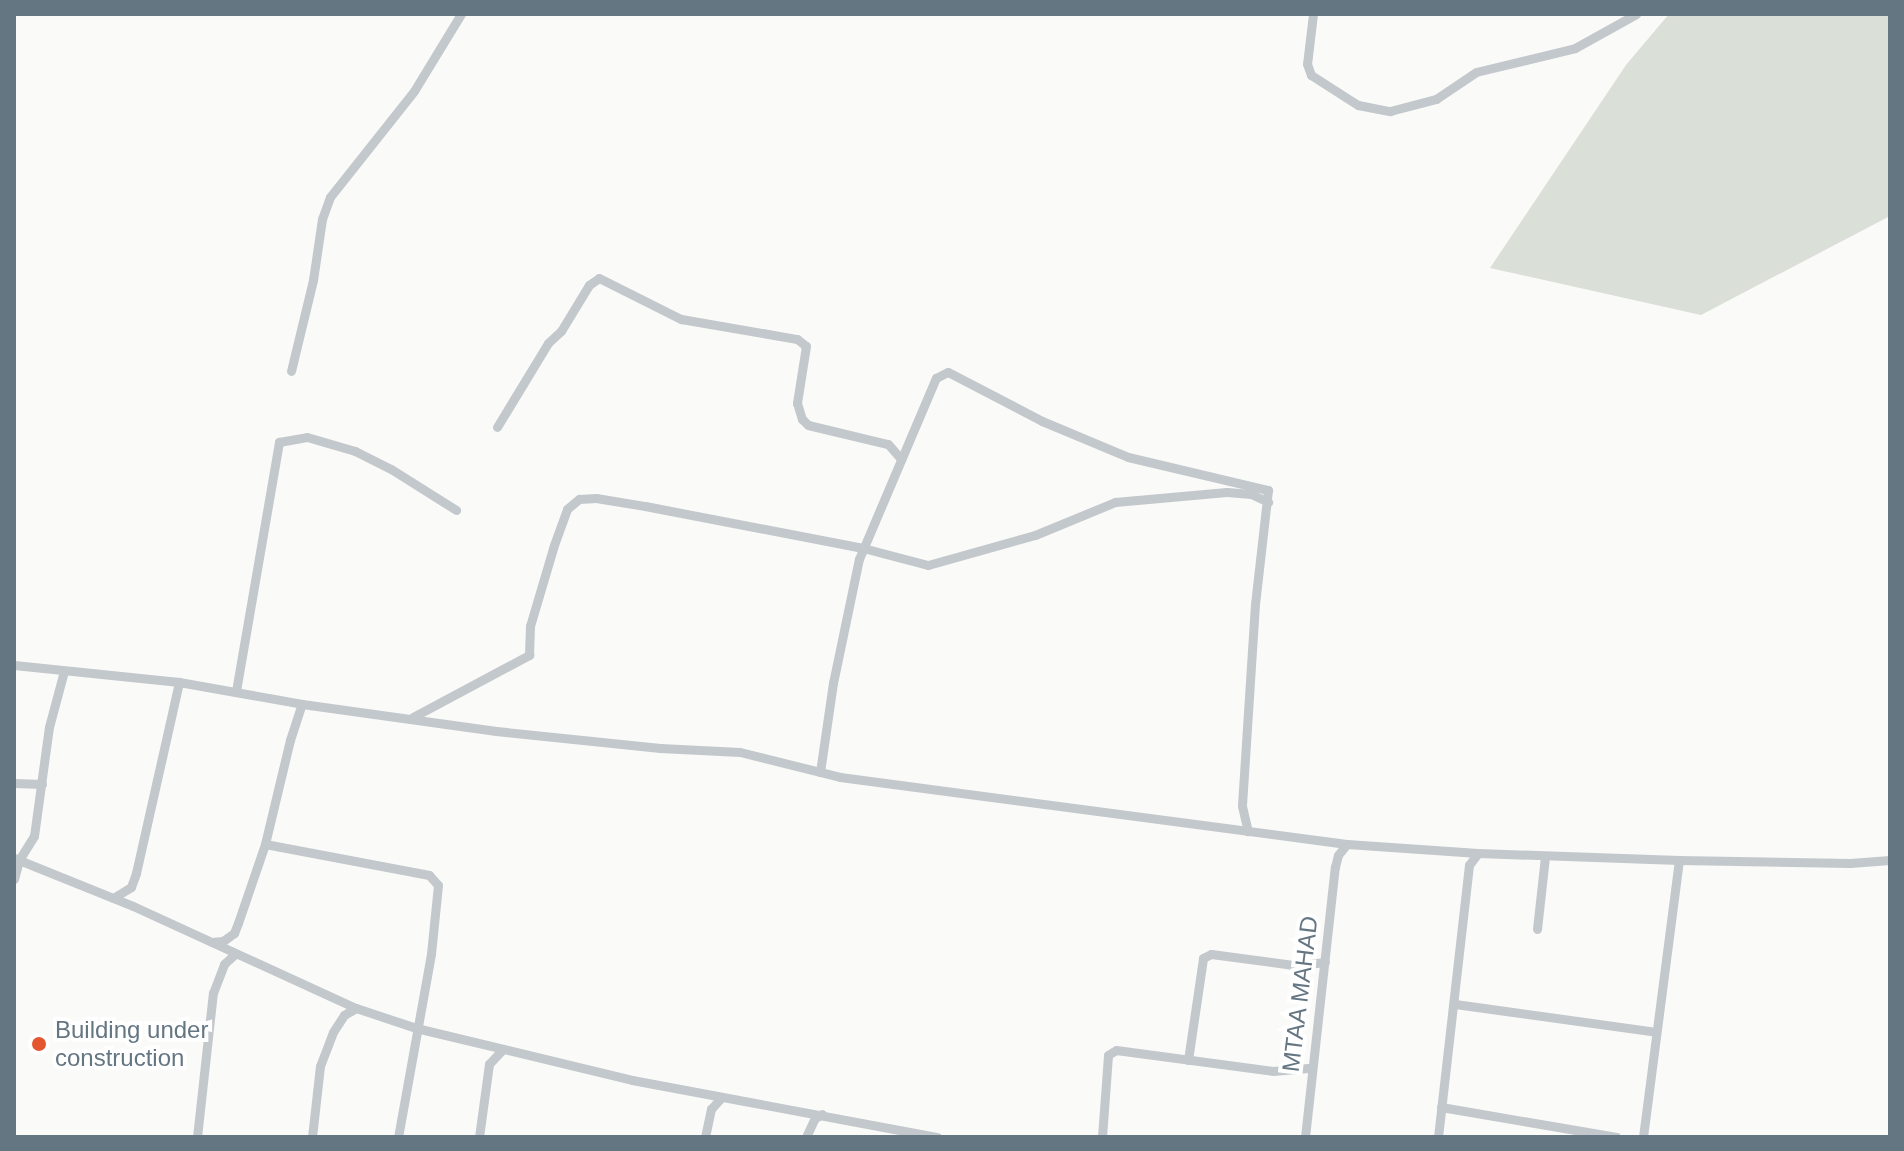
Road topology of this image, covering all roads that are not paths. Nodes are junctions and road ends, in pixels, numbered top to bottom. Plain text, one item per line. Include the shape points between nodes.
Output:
1 (461, 14) edge
2 (1313, 14) edge
3 (1636, 14) edge
4 (291, 371) dead end
5 (497, 427) dead end
6 (908, 440) junction
7 (888, 444) junction
8 (900, 458) junction
9 (1268, 502) junction
10 (456, 510) dead end
11 (867, 536) junction
12 (863, 548) junction
13 (875, 553) junction
14 (14, 665) edge
15 (64, 671) junction
16 (179, 682) junction
17 (236, 691) junction
18 (290, 702) junction
19 (302, 704) junction
20 (413, 717) junction
21 (297, 719) junction
22 (820, 772) junction
23 (14, 783) edge
24 (42, 784) junction
25 (1248, 831) junction
26 (1327, 841) junction
27 (265, 844) junction
28 (1347, 844) junction
29 (1456, 851) junction
30 (1478, 853) junction
31 (1338, 855) junction
32 (1545, 856) junction
33 (17, 859) edge
34 (1679, 860) junction
35 (1890, 860) edge
36 (1469, 865) junction
37 (14, 879) edge
38 (131, 887) junction
39 (113, 898) junction
40 (138, 909) junction
41 (1537, 929) dead end
42 (234, 933) junction
43 (208, 942) junction
44 (237, 955) junction
45 (1325, 962) junction
46 (1455, 1004) junction
47 (356, 1008) junction
48 (416, 1028) junction
49 (1656, 1032) junction
50 (480, 1044) junction
51 (502, 1050) junction
52 (1188, 1060) junction
53 (489, 1064) junction
54 (1311, 1068) junction
55 (721, 1098) junction
56 (1441, 1107) junction
57 (808, 1112) junction
58 (822, 1114) junction
59 (811, 1123) junction
60 (197, 1137) edge
61 (312, 1137) edge
62 (398, 1137) edge
63 (479, 1137) edge
64 (705, 1137) edge
65 (806, 1137) edge
66 (938, 1137) edge
67 (1102, 1137) edge
68 (1305, 1137) edge
69 (1438, 1137) edge
70 (1616, 1137) edge
71 (1643, 1137) edge

1 - 4 street via 414,91 330,197
2 - 3 street via 1307,64 1311,75 1358,105 1390,111 1436,99 1476,72 1575,48
5 - 7 street via 548,343 599,278 681,319 797,339 806,346 797,403 802,419 808,425
6 - 7 street
6 - 8 street
6 - 9 street via 936,378 953,373 1128,457 1268,490
7 - 8 street
8 - 11 street
9 - 13 street via 1227,492 1115,502 1035,535 939,563
9 - 25 street via 1255,604 1242,806
10 - 17 street via 355,451 307,437 279,442
11 - 12 street
11 - 13 street
12 - 13 street
12 - 20 street via 645,506 579,499 567,509 554,545 530,626 529,655
12 - 22 street via 833,683
14 - 15 street
15 - 16 street
15 - 24 street via 49,727
16 - 17 street
16 - 38 street
17 - 18 street
18 - 19 street
18 - 21 street
19 - 20 street
19 - 21 street
20 - 22 street via 526,734 740,752
21 - 27 street
22 - 25 street
23 - 24 street
24 - 33 street via 34,836
25 - 26 street
26 - 28 street
26 - 31 street
27 - 42 street
27 - 48 street via 433,879 439,890
28 - 29 street
28 - 31 street
29 - 30 street
29 - 36 street
30 - 32 street
30 - 36 street
31 - 45 street, MTAA MAHAD
32 - 34 street
32 - 41 street
33 - 37 street
33 - 39 street
34 - 35 street
34 - 49 street
36 - 46 street
38 - 39 street
38 - 40 street
39 - 40 street
40 - 43 street
42 - 43 street
42 - 44 street
43 - 44 street
44 - 47 street
44 - 60 street via 224,964 213,993
45 - 52 street via 1293,965 1211,954 1203,958
45 - 54 street, MTAA MAHAD
46 - 49 street
46 - 56 street
47 - 48 street
47 - 61 street via 333,1032 320,1066
48 - 50 street
48 - 62 street
49 - 71 street
50 - 51 street
50 - 53 street
51 - 53 street
51 - 55 street
52 - 54 street via 1273,1071
52 - 67 street via 1116,1050 1108,1055
53 - 63 street
54 - 68 street, MTAA MAHAD
55 - 57 street
55 - 64 street via 711,1109
56 - 69 street
56 - 70 street
57 - 58 street
57 - 59 street
58 - 59 street
58 - 66 street
59 - 65 street

